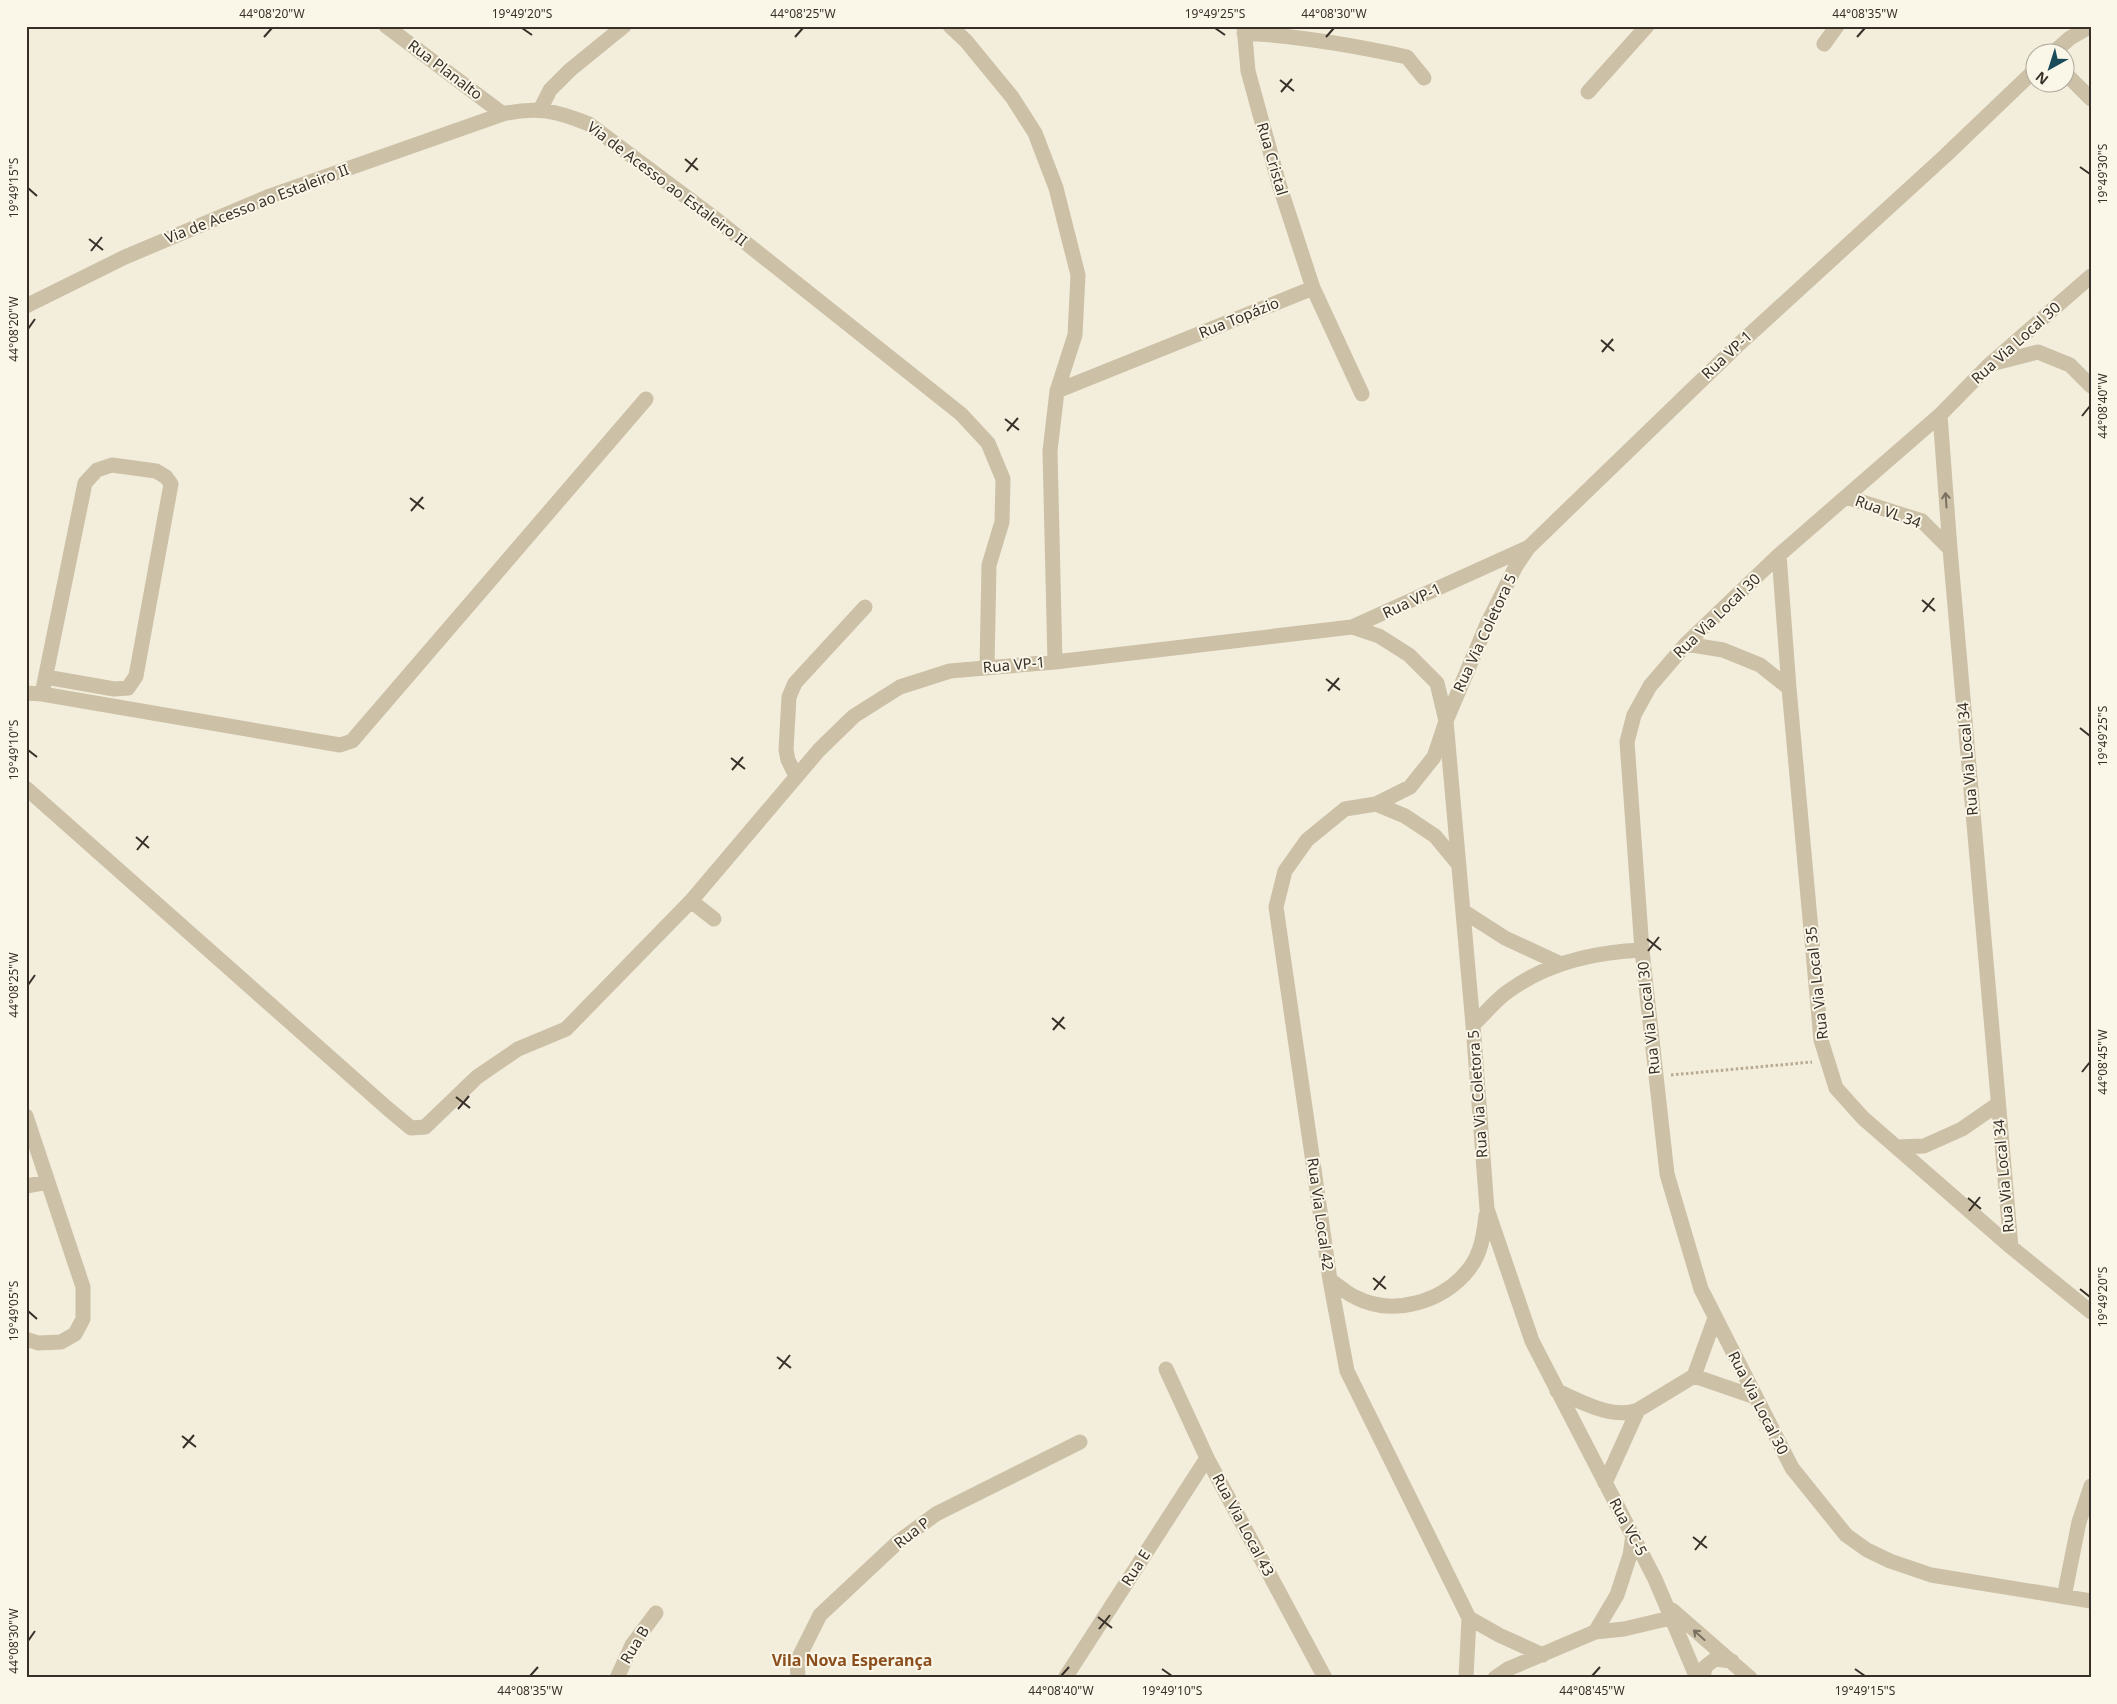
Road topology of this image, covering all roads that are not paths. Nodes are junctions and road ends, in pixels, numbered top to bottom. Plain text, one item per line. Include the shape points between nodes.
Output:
1 (386, 26) edge
2 (624, 26) edge
3 (950, 26) edge
4 (1647, 26) edge
5 (1838, 26) edge
6 (2091, 26) edge
7 (1244, 30) edge
8 (2072, 32) edge
9 (2063, 42) edge
10 (1824, 44) dead end
11 (1424, 78) dead end
12 (2024, 81) edge
13 (2074, 82) edge
14 (1588, 92) dead end
15 (2091, 99) edge
16 (540, 110) junction
17 (503, 114) junction
18 (2091, 276) edge
19 (1313, 288) junction
20 (26, 306) edge
21 (1988, 366) junction
22 (2091, 386) edge
23 (1057, 391) junction
24 (1362, 394) dead end
25 (646, 399) dead end
26 (1940, 415) junction
27 (1846, 497) junction
28 (1529, 547) junction
29 (1950, 549) junction
30 (1779, 556) junction
31 (865, 607) dead end
32 (1352, 627) junction
33 (1686, 644) junction
34 (1055, 662) junction
35 (987, 667) junction
36 (46, 676) junction
37 (1789, 688) junction
38 (26, 693) edge
39 (42, 694) junction
40 (1446, 721) junction
41 (796, 776) junction
42 (26, 788) edge
43 (1376, 804) junction
44 (1459, 865) junction
45 (691, 901) junction
46 (1463, 911) junction
47 (714, 919) dead end
48 (1642, 950) junction
49 (1559, 964) junction
50 (1473, 1025) junction
51 (1998, 1104) junction
52 (26, 1116) edge
53 (1896, 1148) junction
54 (48, 1182) junction
55 (26, 1186) edge
56 (1487, 1209) junction
57 (2010, 1247) junction
58 (1330, 1280) junction
59 (2091, 1294) edge
60 (2075, 1298) junction
61 (2091, 1312) edge
62 (1715, 1318) junction
63 (26, 1339) edge
64 (1166, 1369) dead end
65 (1694, 1376) junction
66 (1558, 1391) junction
67 (1754, 1397) junction
68 (1638, 1410) junction
69 (1080, 1442) dead end
70 (1586, 1447) joint
71 (1207, 1458) junction
72 (1605, 1483) junction
73 (2091, 1486) edge
74 (1633, 1535) junction
75 (2064, 1596) junction
76 (2091, 1601) edge
77 (656, 1613) dead end
78 (1674, 1614) junction
79 (1469, 1618) junction
80 (1595, 1632) junction
81 (1543, 1655) junction
82 (1732, 1662) junction
83 (617, 1678) edge
84 (798, 1678) edge
85 (1065, 1678) edge
86 (1325, 1678) edge
87 (1466, 1678) edge
88 (1495, 1678) edge
89 (1697, 1678) edge
90 (1702, 1678) edge
91 (1750, 1678) edge

1 - 17 street, Rua Planalto
2 - 16 street via 550,90
3 - 23 street via 1012,97 1036,133 1056,188 1078,275 1075,335
4 - 14 street
5 - 10 street
6 - 8 street
7 - 11 street via 1341,43 1407,57
7 - 19 street, Rua Cristal via 1248,71 1279,184
8 - 9 street
12 - 28 street, Rua VP-1 via 1737,346
13 - 15 street
16 - 17 street, Via de Acesso ao Estaleiro II via 523,109
16 - 35 street, Via de Acesso ao Estaleiro II via 566,114 589,124 633,156 961,414 988,443 1003,479 1002,522 988,565
17 - 20 street, Via de Acesso ao Estaleiro II via 270,196 125,257
18 - 21 street, Rua Via Local 30
19 - 23 street, Rua Topázio
19 - 24 street
21 - 22 street via 2038,352 2070,364
21 - 26 street, Rua Via Local 30
23 - 34 street via 1050,451
25 - 39 street via 352,741 340,745
26 - 27 street, Rua Via Local 30
29 -> 26 street, Rua Via Local 34
27 - 29 street, Rua VL 34 via 1922,521
27 - 30 street, Rua Via Local 30
28 - 32 street, Rua VP-1
28 - 40 street, Rua Via Coletora 5 via 1488,622
29 - 51 street, Rua Via Local 34
30 - 33 street, Rua Via Local 30
30 - 37 street, Rua Via Local 35
31 - 41 street via 791,690 786,750
32 - 34 street, Rua VP-1
32 - 40 street, Rua Via Coletora 5 via 1379,636 1409,655 1437,683
33 - 37 street via 1723,650 1760,665
33 - 48 street, Rua Via Local 30 via 1650,686 1634,715 1628,742
34 - 35 street, Rua VP-1
35 - 41 street, Rua VP-1 via 950,671 900,688 854,716
36 - 36 street via 85,483 96,470 112,465 156,471 171,484 136,676 128,688 114,689
36 - 39 street
37 - 53 street, Rua Via Local 35 via 1821,1040 1836,1088
38 - 39 street
40 - 43 street via 1434,757 1410,787
40 - 44 street, Rua Via Coletora 5
41 - 45 street, Rua VP-1
42 - 45 street, Rua VP-1 via 411,1128 425,1127 477,1077 518,1049 566,1029
43 - 44 street via 1405,816 1435,836
43 - 58 street, Rua Via Local 42 via 1345,808 1307,840 1285,871 1276,907
44 - 46 street, Rua Via Coletora 5
45 - 47 street
46 - 49 street via 1505,938
46 - 50 street, Rua Via Coletora 5
48 - 49 street via 1609,952
48 - 62 street, Rua Via Local 30 via 1667,1174 1701,1289
49 - 50 street via 1509,990
50 - 56 street, Rua Via Coletora 5
51 - 53 street, Rua Via Local 34 via 1962,1129 1924,1146
51 - 57 street, Rua Via Local 34
52 - 54 street
53 - 57 street, Rua Via Local 35
54 - 55 street
54 - 63 street via 83,1287 83,1319 75,1334 61,1342 38,1343
56 - 58 street via 1484,1240 1470,1269 1447,1291 1432,1298 1418,1304 1386,1306 1356,1298
56 - 66 street, Rua Via Coletora 5 via 1532,1341
57 - 60 street, Rua Via Local 35
58 - 79 street, Rua Via Local 42 via 1347,1372
59 - 60 street
60 - 61 street, Rua Via Local 35
62 - 65 street
62 - 67 street, Rua Via Local 30
64 - 71 street, Rua Via Local 43
65 - 67 street
65 - 68 street
66 - 68 street via 1598,1408 1629,1413
66 - 70 street, Rua Via Coletora 5
67 - 75 street, Rua Via Local 30 via 1792,1468 1846,1535 1867,1550 1931,1576
68 - 72 street
69 - 84 street, Rua P via 936,1514 898,1542 820,1615 797,1661
70 - 72 street, Rua VC-5
71 - 85 street, Rua E
71 - 86 street, Rua Via Local 43
72 - 74 street, Rua VC-5
73 - 75 street via 2079,1522
74 - 78 street, Rua VC-5
74 - 80 street via 1617,1595
75 - 76 street, Rua Via Local 30
77 - 83 street, Rua B via 632,1645
78 - 80 street
82 -> 78 street, Rua VC-5
78 - 89 street, Rua VC-5
79 - 81 street
79 - 87 street, Rua Via Local 42
80 - 81 street
81 - 88 street
82 - 90 street via 1716,1659 1706,1666
82 - 91 street, Rua VC-5

